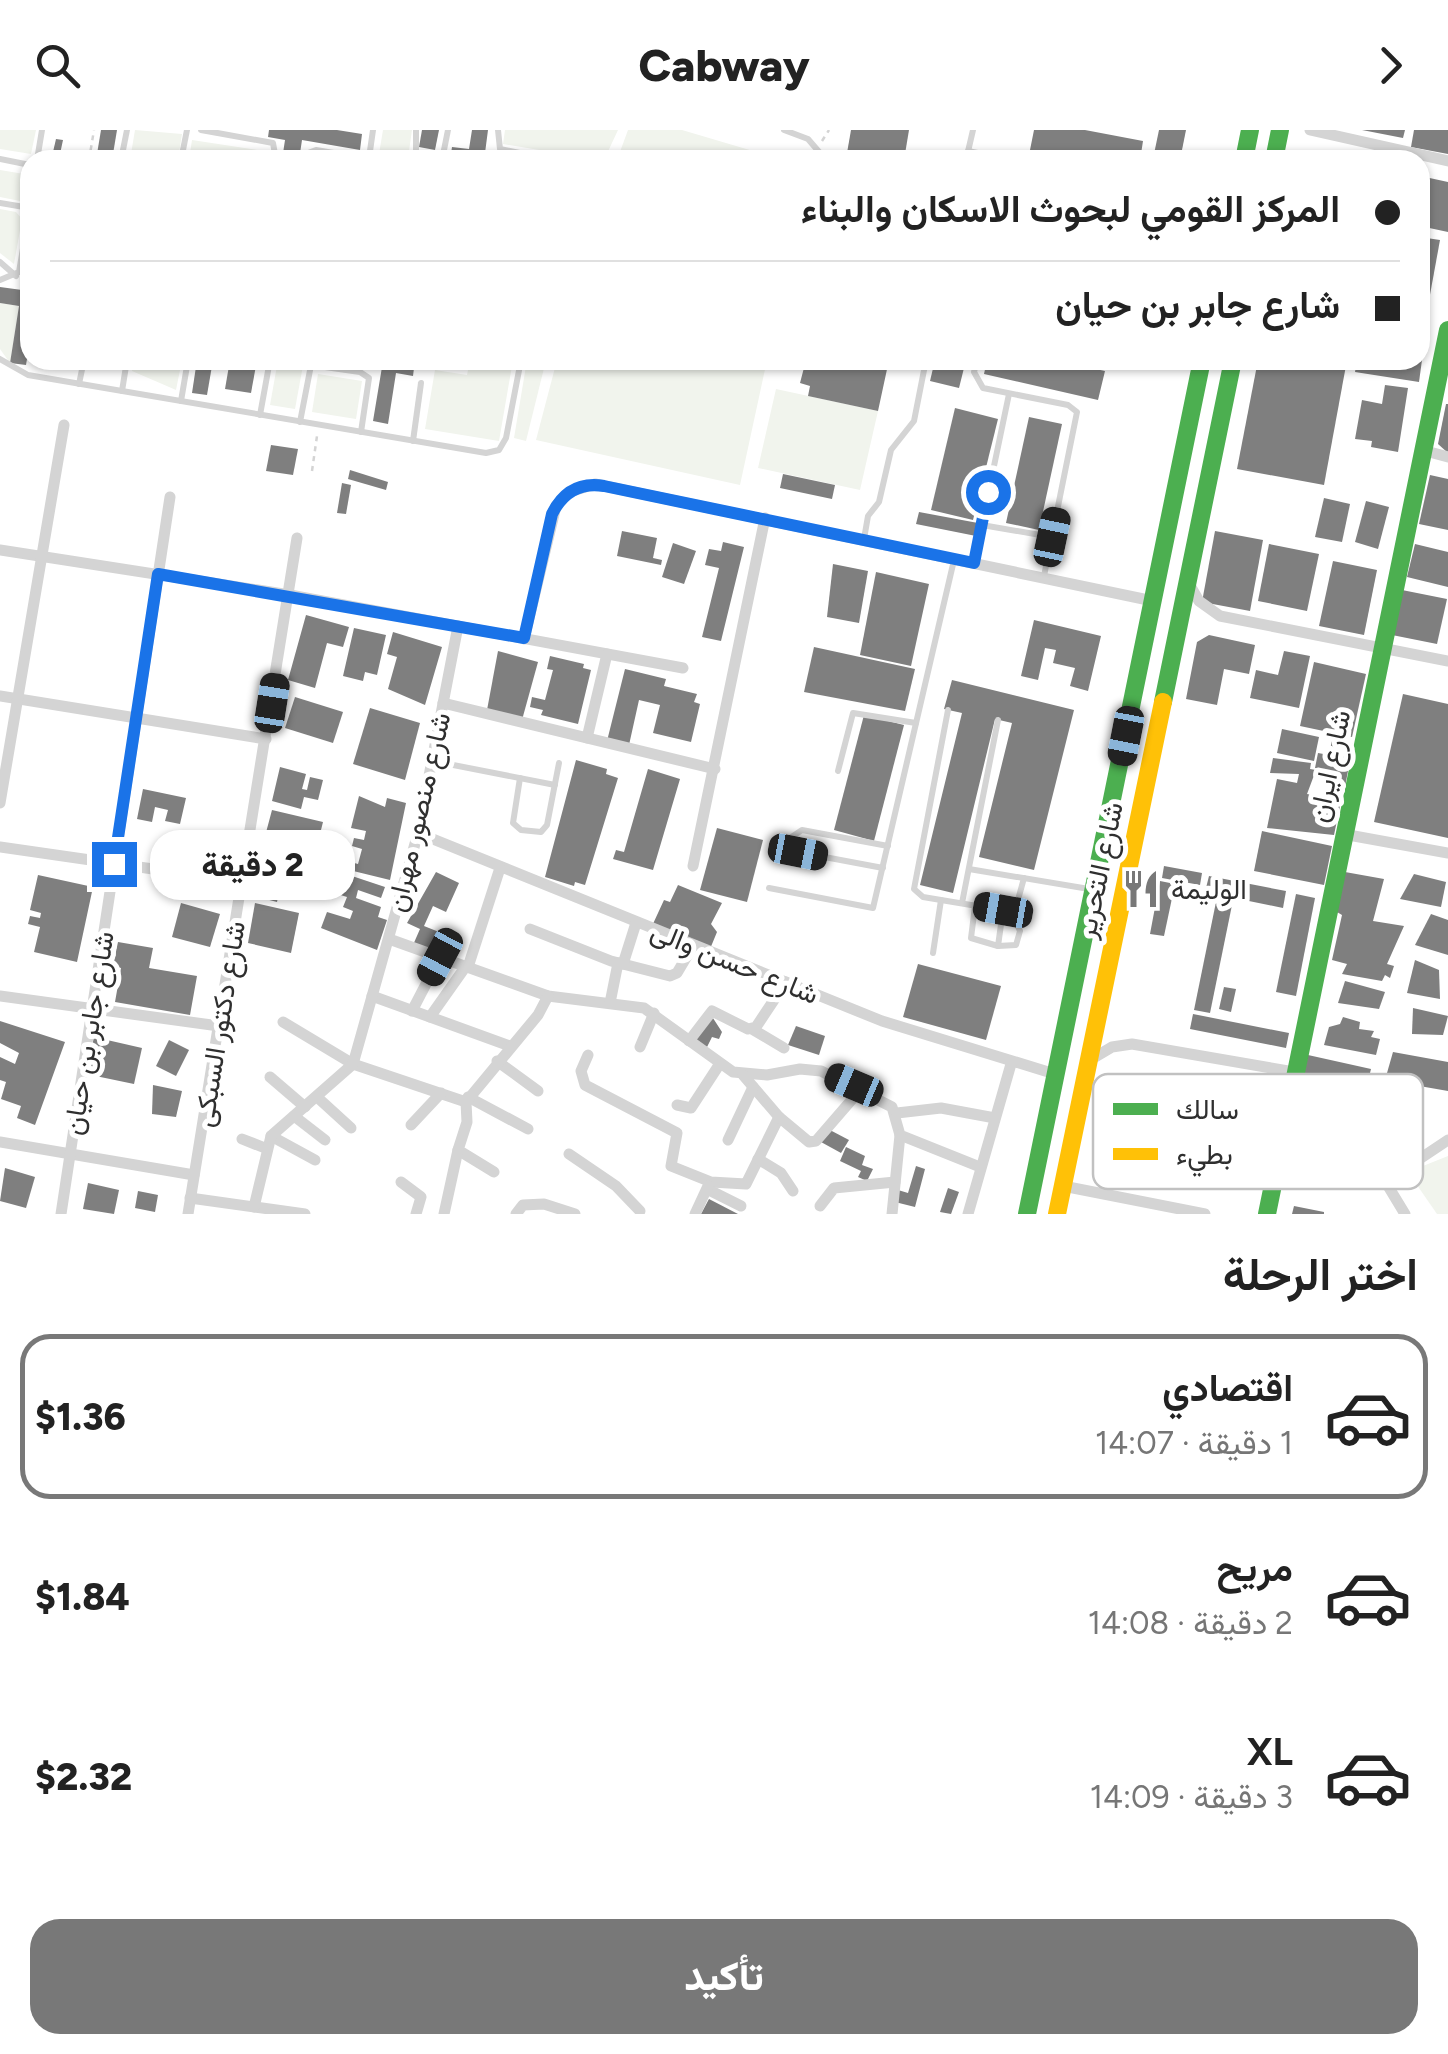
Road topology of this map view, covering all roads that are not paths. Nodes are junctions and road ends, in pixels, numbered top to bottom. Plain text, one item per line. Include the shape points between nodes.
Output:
1 (201, 130) edge
2 (784, 130) edge
3 (1310, 130) edge
4 (228, 132) edge
5 (274, 150) edge
6 (820, 150) edge
7 (1399, 150) edge
8 (20, 257) edge
9 (0, 262) edge
10 (16, 276) junction
11 (0, 280) edge
12 (1448, 330) edge
13 (0, 359) edge
14 (82, 370) edge
15 (125, 370) edge
16 (187, 370) edge
17 (268, 370) edge
18 (310, 370) edge
19 (349, 370) edge
20 (519, 370) edge
21 (924, 370) edge
22 (974, 370) edge
23 (1200, 370) edge
24 (1231, 370) edge
25 (420, 383) dead end
26 (79, 384) junction
27 (122, 391) junction
28 (1009, 394) junction
29 (182, 402) junction
30 (260, 415) junction
31 (300, 422) junction
32 (64, 425) dead end
33 (361, 432) junction
34 (413, 441) junction
35 (1422, 450) junction
36 (1448, 457) edge
37 (170, 496) dead end
38 (765, 518) junction
39 (982, 525) junction
40 (1052, 537) junction
41 (297, 538) dead end
42 (864, 540) junction
43 (0, 550) edge
44 (41, 556) junction
45 (954, 559) junction
46 (974, 563) junction
47 (158, 574) junction
48 (1044, 578) junction
49 (1188, 578) junction
50 (290, 594) junction
51 (1153, 601) junction
52 (458, 626) junction
53 (524, 638) junction
54 (1382, 647) junction
55 (607, 654) junction
56 (1448, 661) edge
57 (683, 668) dead end
58 (0, 696) edge
59 (18, 699) junction
60 (443, 702) junction
61 (948, 710) dead end
62 (136, 718) junction
63 (998, 720) dead end
64 (916, 723) junction
65 (587, 738) junction
66 (266, 739) junction
67 (432, 761) junction
68 (559, 763) dead end
69 (715, 769) junction
70 (838, 772) dead end
71 (520, 778) junction
72 (555, 785) junction
73 (0, 804) edge
74 (418, 834) junction
75 (1343, 834) junction
76 (1105, 837) junction
77 (1133, 841) junction
78 (888, 846) junction
79 (0, 848) edge
80 (1448, 854) edge
81 (114, 864) junction
82 (694, 866) dead end
83 (500, 868) junction
84 (883, 868) junction
85 (969, 869) junction
86 (1024, 878) junction
87 (243, 882) junction
88 (769, 888) dead end
89 (1094, 897) junction
90 (941, 900) junction
91 (962, 903) junction
92 (1120, 903) junction
93 (975, 906) junction
94 (1007, 910) junction
95 (636, 923) junction
96 (530, 929) dead end
97 (389, 939) junction
98 (694, 946) junction
99 (998, 946) junction
100 (934, 953) dead end
101 (440, 957) junction
102 (621, 964) junction
103 (467, 967) junction
104 (786, 982) junction
105 (0, 996) edge
106 (372, 996) junction
107 (548, 996) junction
108 (610, 1003) junction
109 (92, 1009) junction
110 (412, 1011) junction
111 (654, 1013) junction
112 (430, 1017) junction
113 (283, 1022) dead end
114 (219, 1026) junction
115 (752, 1029) junction
116 (690, 1041) junction
117 (510, 1046) junction
118 (640, 1048) dead end
119 (784, 1048) dead end
120 (588, 1055) dead end
121 (497, 1061) junction
122 (1087, 1062) junction
123 (352, 1064) junction
124 (719, 1064) junction
125 (1011, 1064) junction
126 (1294, 1072) joint
127 (1058, 1074) junction
128 (270, 1076) dead end
129 (743, 1076) junction
130 (753, 1086) junction
131 (861, 1089) junction
132 (538, 1091) dead end
133 (441, 1094) junction
134 (317, 1097) junction
135 (467, 1099) junction
136 (678, 1104) dead end
137 (299, 1111) junction
138 (897, 1113) junction
139 (779, 1117) junction
140 (995, 1118) junction
141 (411, 1125) dead end
142 (352, 1128) dead end
143 (528, 1130) dead end
144 (900, 1134) junction
145 (242, 1139) dead end
146 (324, 1140) dead end
147 (728, 1140) dead end
148 (1448, 1140) edge
149 (0, 1142) edge
150 (268, 1142) junction
151 (458, 1150) junction
152 (70, 1154) junction
153 (568, 1154) dead end
154 (758, 1158) junction
155 (1423, 1158) edge
156 (315, 1160) dead end
157 (980, 1166) junction
158 (494, 1172) dead end
159 (194, 1174) junction
160 (401, 1182) dead end
161 (895, 1182) junction
162 (709, 1186) junction
163 (1063, 1186) junction
164 (1272, 1189) edge
165 (1391, 1189) edge
166 (793, 1191) dead end
167 (190, 1198) junction
168 (254, 1206) junction
169 (741, 1206) dead end
170 (820, 1206) dead end
171 (517, 1211) edge
172 (639, 1213) edge
173 (61, 1214) edge
174 (188, 1214) edge
175 (305, 1214) edge
176 (416, 1214) edge
177 (444, 1214) edge
178 (575, 1214) edge
179 (694, 1214) edge
180 (892, 1214) edge
181 (968, 1214) edge
182 (1027, 1214) edge
183 (1056, 1214) edge
184 (1205, 1214) edge
185 (1267, 1214) edge
186 (1406, 1214) edge

1 - 4 lane
2 - 6 lane
3 - 7 street
4 - 5 lane via 272,143
8 - 10 lane
9 - 10 lane
10 - 11 lane
12 - 35 main road, شارع ايران
13 - 26 lane via 20,373
14 - 26 lane
15 - 27 lane
16 - 29 lane
17 - 30 lane
18 - 31 lane
19 - 33 lane via 369,378
20 - 34 lane via 499,450
21 - 42 lane via 914,420 891,450
22 - 28 lane via 983,388
23 - 51 main road, شارع التحرير
24 - 49 main road, شارع التحرير
25 - 34 lane
26 - 27 lane
27 - 29 lane
28 - 39 lane
28 - 40 lane via 1077,412
29 - 30 lane
30 - 31 lane
31 - 33 lane
32 - 44 street
33 - 34 lane
35 - 36 street
35 - 54 main road, شارع ايران
37 - 47 street, شارع جابر بن حيان
38 - 42 street
38 - 53 street via 604,486 577,488 552,514
38 - 69 street
39 - 40 lane
39 - 46 lane
40 - 48 lane
41 - 50 street, شارع دكتور السبكى
42 - 45 street
43 - 44 street
44 - 47 street
44 - 59 street
45 - 46 street
45 - 64 lane
46 - 48 street
47 - 50 street
47 - 62 street, شارع جابر بن حيان
48 - 51 street
49 - 54 street via 1199,601 1220,616
49 - 77 main road, شارع التحرير
50 - 52 street
50 - 66 street, شارع دكتور السبكى
51 - 76 main road, شارع التحرير
52 - 53 street
52 - 60 street, شارع منصور مهران
53 - 55 street
54 - 56 street
54 - 75 main road, شارع ايران
55 - 57 street
55 - 65 street
58 - 59 street
59 - 62 street
59 - 73 street
60 - 65 street
60 - 67 street, شارع منصور مهران
61 - 90 lane via 914,883 918,894
62 - 66 street
62 - 81 street, شارع جابر بن حيان
63 - 85 lane
64 - 70 lane via 854,713
64 - 78 lane
65 - 69 street
66 - 87 street, شارع دكتور السبكى
67 - 71 lane
67 - 74 street, شارع منصور مهران
68 - 72 lane
69 - 82 street
71 - 72 lane
71 - 72 lane via 513,823 520,830 545,829
74 - 83 street, شارع حسن والى
74 - 97 street, شارع منصور مهران
75 - 80 street
75 - 126 main road, شارع ايران
76 - 77 main road via 1118,850
76 - 89 main road, شارع التحرير
77 - 92 main road, شارع التحرير
78 - 84 lane
78 - 84 lane via 802,830 790,838 798,852
79 - 81 street
81 - 87 street
81 - 109 street, شارع جابر بن حيان
83 - 95 street, شارع حسن والى
83 - 103 street
84 - 88 lane via 869,910
85 - 86 lane
85 - 91 lane
86 - 89 lane
86 - 94 lane via 1018,901
87 - 114 street, شارع دكتور السبكى
89 - 92 main road
89 - 127 main road, شارع التحرير
90 - 91 lane
90 - 100 lane
91 - 93 lane
92 - 122 main road, شارع التحرير
93 - 94 lane
93 - 99 lane via 971,938
94 - 99 lane
94 - 99 lane via 1020,932 1016,945
95 - 98 street, شارع حسن والى
95 - 102 street
96 - 102 street
97 - 101 street
97 - 106 street, شارع منصور مهران
98 - 102 street via 673,976
98 - 104 street, شارع حسن والى
101 - 103 street
101 - 110 street
102 - 108 street
103 - 107 street
103 - 112 street
104 - 115 street
104 - 125 street, شارع حسن والى
105 - 109 street
106 - 110 street
106 - 123 street, شارع منصور مهران
107 - 108 street
107 - 117 street
108 - 111 street
109 - 114 street
109 - 152 street, شارع جابر بن حيان
110 - 112 street
111 - 116 street
111 - 118 street
112 - 117 street
113 - 123 street
114 - 159 street, شارع دكتور السبكى
115 - 116 street via 712,1011
115 - 119 street
116 - 124 street
117 - 121 street
120 - 162 street via 585,1085 674,1131 671,1166
121 - 132 street
121 - 135 street
122 - 126 street via 1132,1044
122 - 163 main road, شارع التحرير
123 - 133 street
123 - 134 street
124 - 129 street
124 - 136 street via 691,1108
125 - 127 street, شارع حسن والى
125 - 140 street
127 - 182 main road, شارع التحرير
128 - 137 street
129 - 130 street
129 - 131 street via 810,1068
130 - 139 street
130 - 147 street
131 - 138 street
131 - 139 street via 816,1140 806,1140
133 - 135 street
133 - 141 street
134 - 137 street
134 - 142 street
135 - 143 street
135 - 151 street
137 - 146 street
137 - 150 street
138 - 140 street via 942,1108
138 - 144 street
139 - 154 street
140 - 157 street
144 - 157 street
144 - 161 street
145 - 150 street
148 - 155 street
149 - 152 street
150 - 156 street
150 - 168 street
151 - 158 street
151 - 177 street
152 - 159 street
152 - 173 street, شارع جابر بن حيان
153 - 172 street via 616,1186
154 - 162 street via 746,1184
154 - 166 street
157 - 181 street
159 - 167 street, شارع دكتور السبكى
160 - 176 street via 420,1197
161 - 170 street via 834,1188
161 - 180 street
162 - 169 street
162 - 179 street
163 - 183 main road, شارع التحرير
163 - 184 street
164 - 185 main road, شارع ايران
165 - 186 street
167 - 168 street
167 - 174 street, شارع دكتور السبكى
168 - 175 street
171 - 178 street via 544,1204

